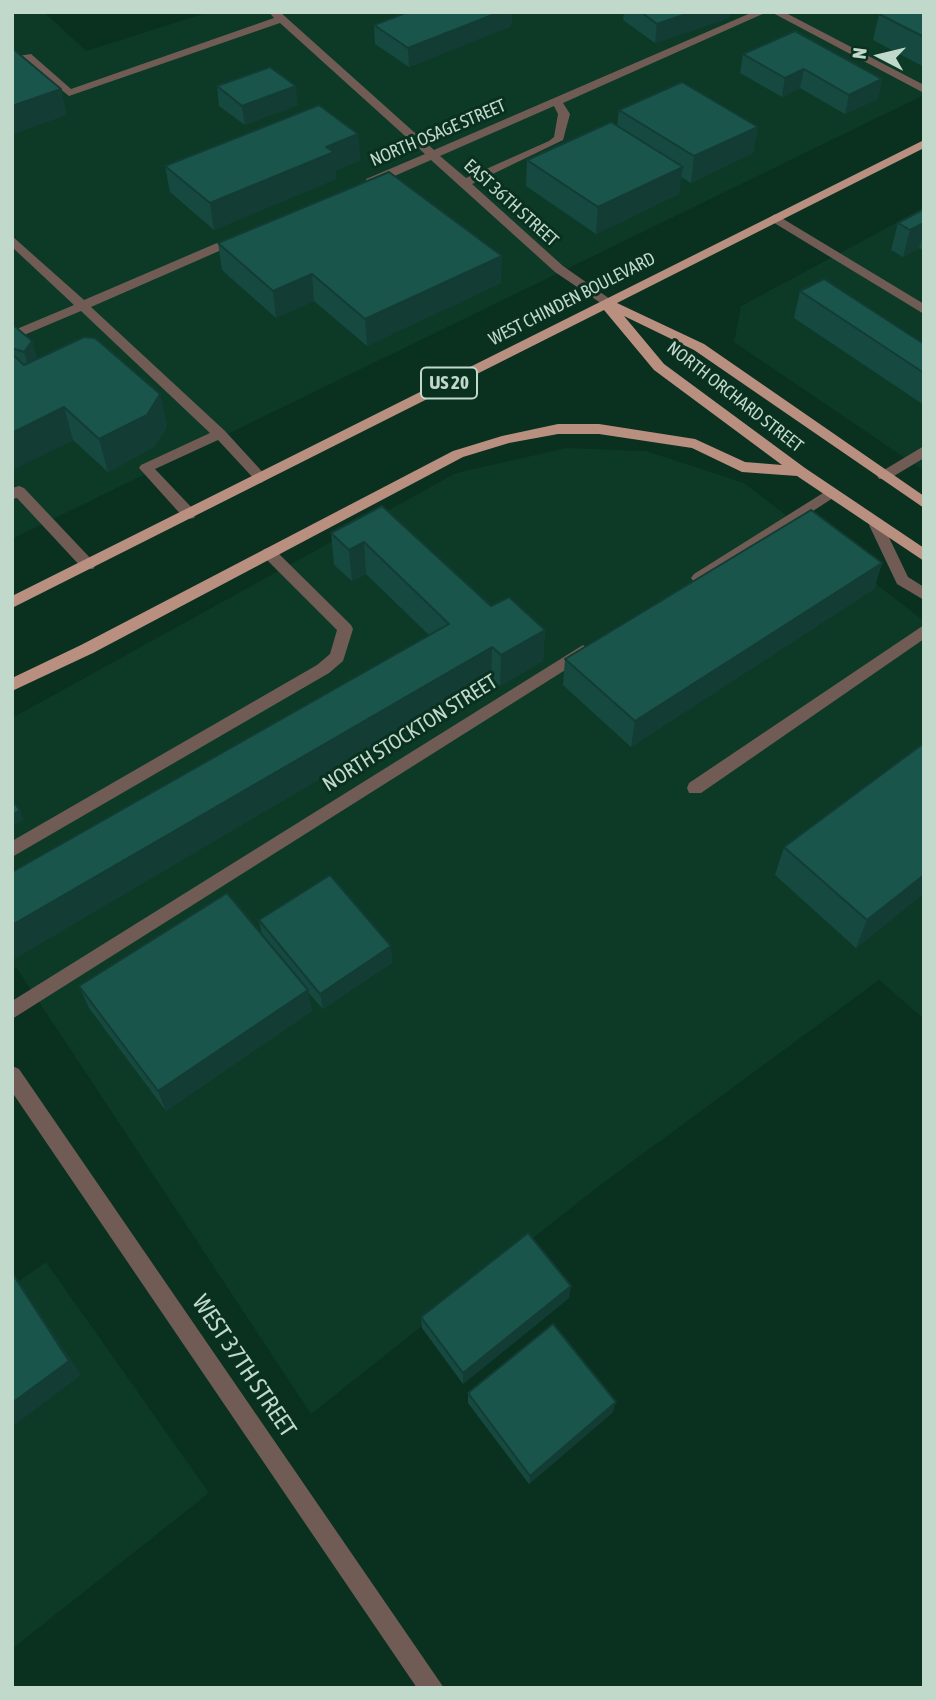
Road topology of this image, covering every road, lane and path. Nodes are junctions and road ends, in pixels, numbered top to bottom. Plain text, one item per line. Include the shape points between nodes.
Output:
1 (762, 12) edge
2 (776, 12) edge
3 (278, 15) edge
4 (12, 61) edge
5 (924, 90) edge
6 (556, 101) junction
7 (924, 143) edge
8 (431, 156) junction
9 (363, 184) edge
10 (463, 184) junction
11 (775, 218) junction
12 (248, 234) edge
13 (12, 240) edge
14 (605, 302) junction
15 (81, 306) junction
16 (924, 310) edge
17 (12, 336) edge
18 (220, 434) junction
19 (924, 451) edge
20 (800, 471) junction
21 (884, 476) junction
22 (261, 478) junction
23 (831, 493) junction
24 (12, 494) edge
25 (924, 503) edge
26 (189, 514) junction
27 (876, 525) junction
28 (269, 554) junction
29 (924, 556) edge
30 (88, 565) junction
31 (687, 586) edge
32 (924, 595) edge
33 (12, 603) edge
34 (924, 631) edge
35 (592, 646) edge
36 (12, 685) edge
37 (695, 788) dead end
38 (12, 850) edge
39 (12, 1011) edge
40 (12, 1075) edge
41 (425, 1685) edge

1 - 6 street, NORTH OSAGE STREET
2 - 5 street
3 - 4 street via 69,93 27,56
3 - 8 street, EAST 36TH STREET
6 - 8 street, NORTH OSAGE STREET
6 - 10 street via 564,114 559,138
7 - 11 main road, WEST CHINDEN BOULEVARD / US 20
8 - 9 street, NORTH OSAGE STREET
8 - 10 street, EAST 36TH STREET
10 - 14 street, EAST 36TH STREET via 559,269
11 - 14 main road, WEST CHINDEN BOULEVARD / US 20
11 - 16 street
12 - 15 street
13 - 15 street
14 - 20 main road, NORTH ORCHARD STREET via 659,367
14 - 21 main road, NORTH ORCHARD STREET via 699,347
14 - 22 main road, WEST CHINDEN BOULEVARD / US 20
15 - 17 street
15 - 18 street
18 - 22 street
18 - 26 street via 146,468
19 - 21 street
20 - 23 main road, NORTH ORCHARD STREET
20 - 28 main road via 742,467 695,444 649,435 558,429 458,454
21 - 25 main road, NORTH ORCHARD STREET
22 - 26 main road, WEST CHINDEN BOULEVARD / US 20
23 - 27 main road, NORTH ORCHARD STREET
23 - 31 street
24 - 30 street via 19,491
26 - 30 main road, WEST CHINDEN BOULEVARD / US 20
27 - 29 main road, NORTH ORCHARD STREET
27 - 32 street via 902,580
28 - 36 main road
28 - 38 street via 345,629 337,657
30 - 33 main road, WEST CHINDEN BOULEVARD / US 20
34 - 37 street
35 - 39 street, NORTH STOCKTON STREET
40 - 41 street, WEST 37TH STREET

